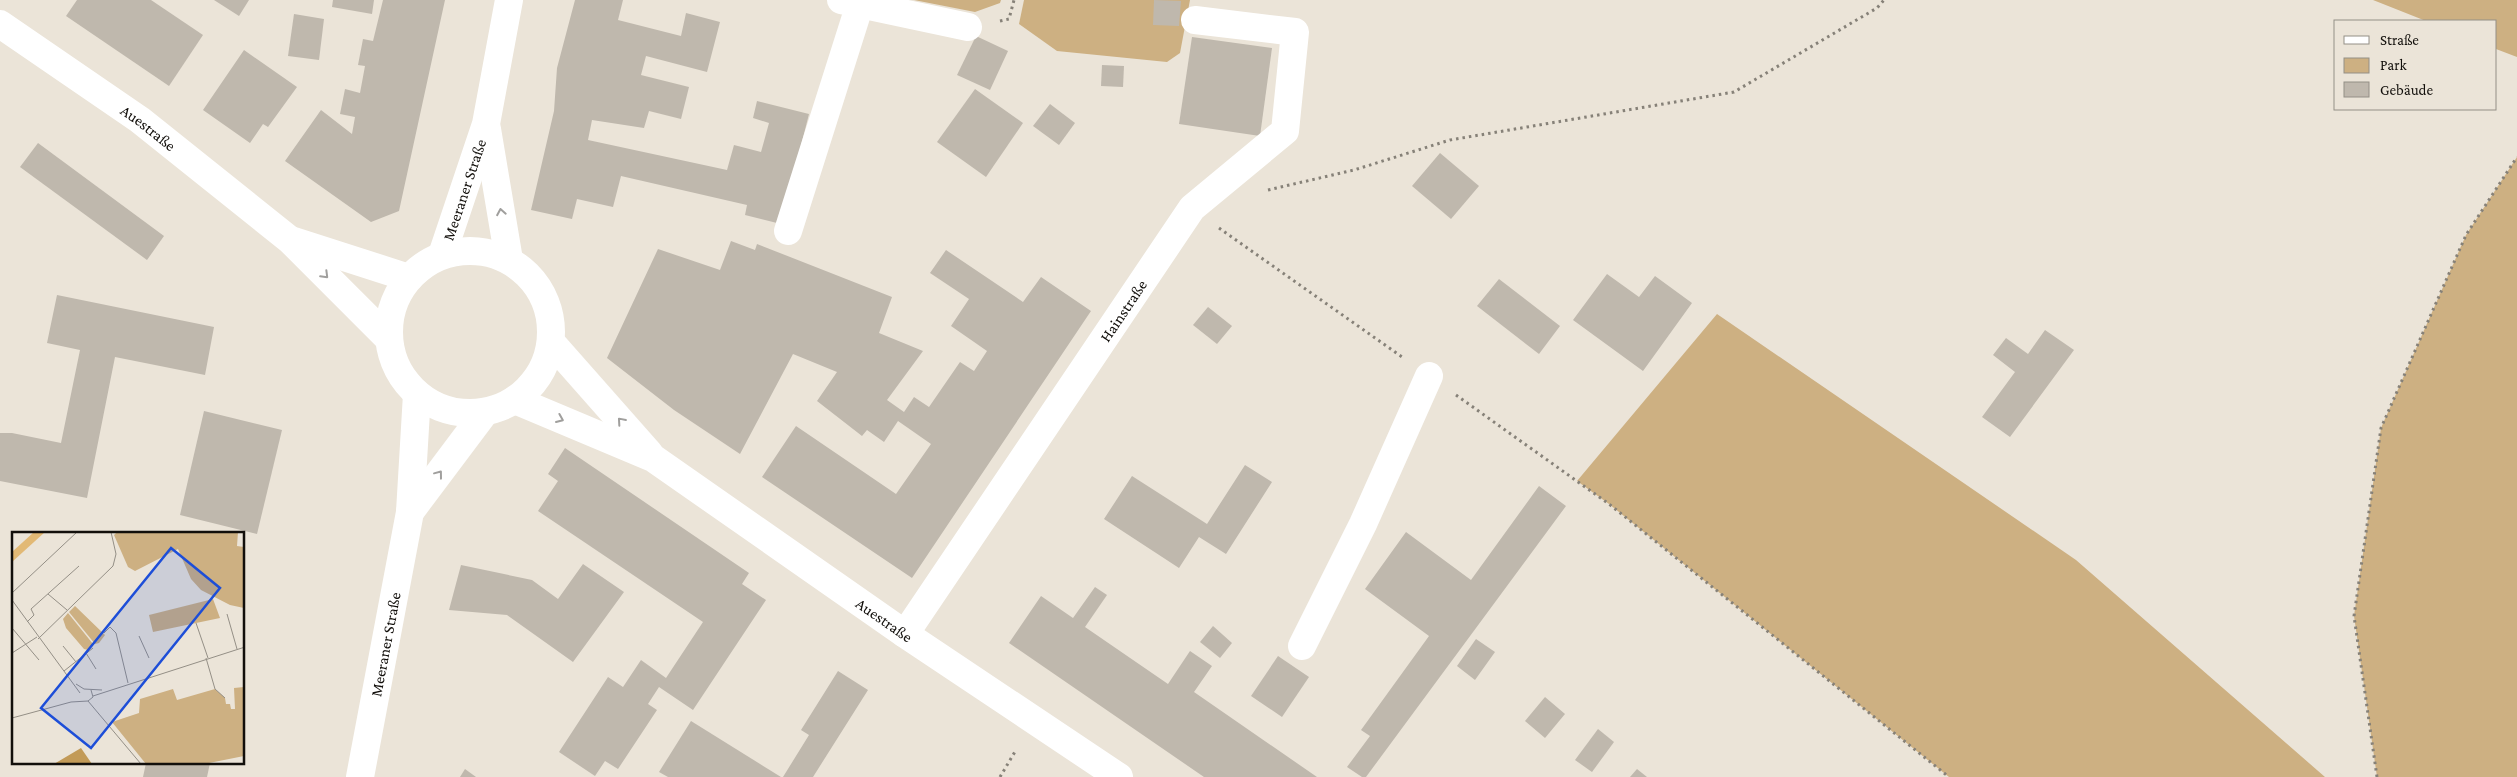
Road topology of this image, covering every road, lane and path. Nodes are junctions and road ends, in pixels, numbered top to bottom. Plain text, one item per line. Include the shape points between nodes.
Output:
1 (509, 0) edge
2 (1884, 0) edge
3 (850, 2) edge
4 (1195, 20) dead end
5 (0, 24) edge
6 (968, 27) dead end
7 (486, 124) junction
8 (2517, 157) edge
9 (1259, 193) dead end
10 (1192, 208) junction
11 (788, 231) dead end
12 (290, 240) junction
13 (442, 255) junction
14 (509, 260) junction
15 (409, 278) junction
16 (389, 339) junction
17 (551, 342) junction
18 (1429, 376) junction
19 (417, 394) junction
20 (515, 400) junction
21 (486, 412) junction
22 (653, 458) junction
23 (410, 512) junction
24 (905, 634) junction
25 (1302, 646) dead end
26 (360, 777) edge
27 (1119, 777) edge
28 (1949, 777) edge
29 (2377, 777) edge

1 - 7 street, Meeraner Straße
2 - 9 path via 1877,8 1734,92 1450,140 1354,170
3 - 6 street
3 - 11 street
4 - 10 street, Hainstraße via 1295,32 1284,131
5 - 12 street, Auestraße via 140,120
7 - 13 street, Meeraner Straße
14 -> 7 street, Meeraner Straße
8 - 29 path via 2466,235 2381,428 2354,616
10 - 18 path
10 - 24 street, Hainstraße
12 - 15 street, Auestraße
12 -> 16 street, Auestraße
13 - 14 street via 465,250 487,252
13 - 15 street via 423,265
14 - 17 street via 524,270 544,299 550,314
15 - 16 street via 397,296 390,316
16 - 19 street via 398,370
17 - 20 street via 545,364 532,385
22 -> 17 street, Auestraße
18 - 25 street via 1363,524
18 - 28 path via 1609,504
19 - 21 street via 438,407 461,413
19 - 23 street, Meeraner Straße
20 - 21 street
20 -> 22 street, Auestraße
23 -> 21 street, Meeraner Straße
22 - 24 street, Auestraße
23 - 26 street, Meeraner Straße
24 - 27 street, Auestraße

